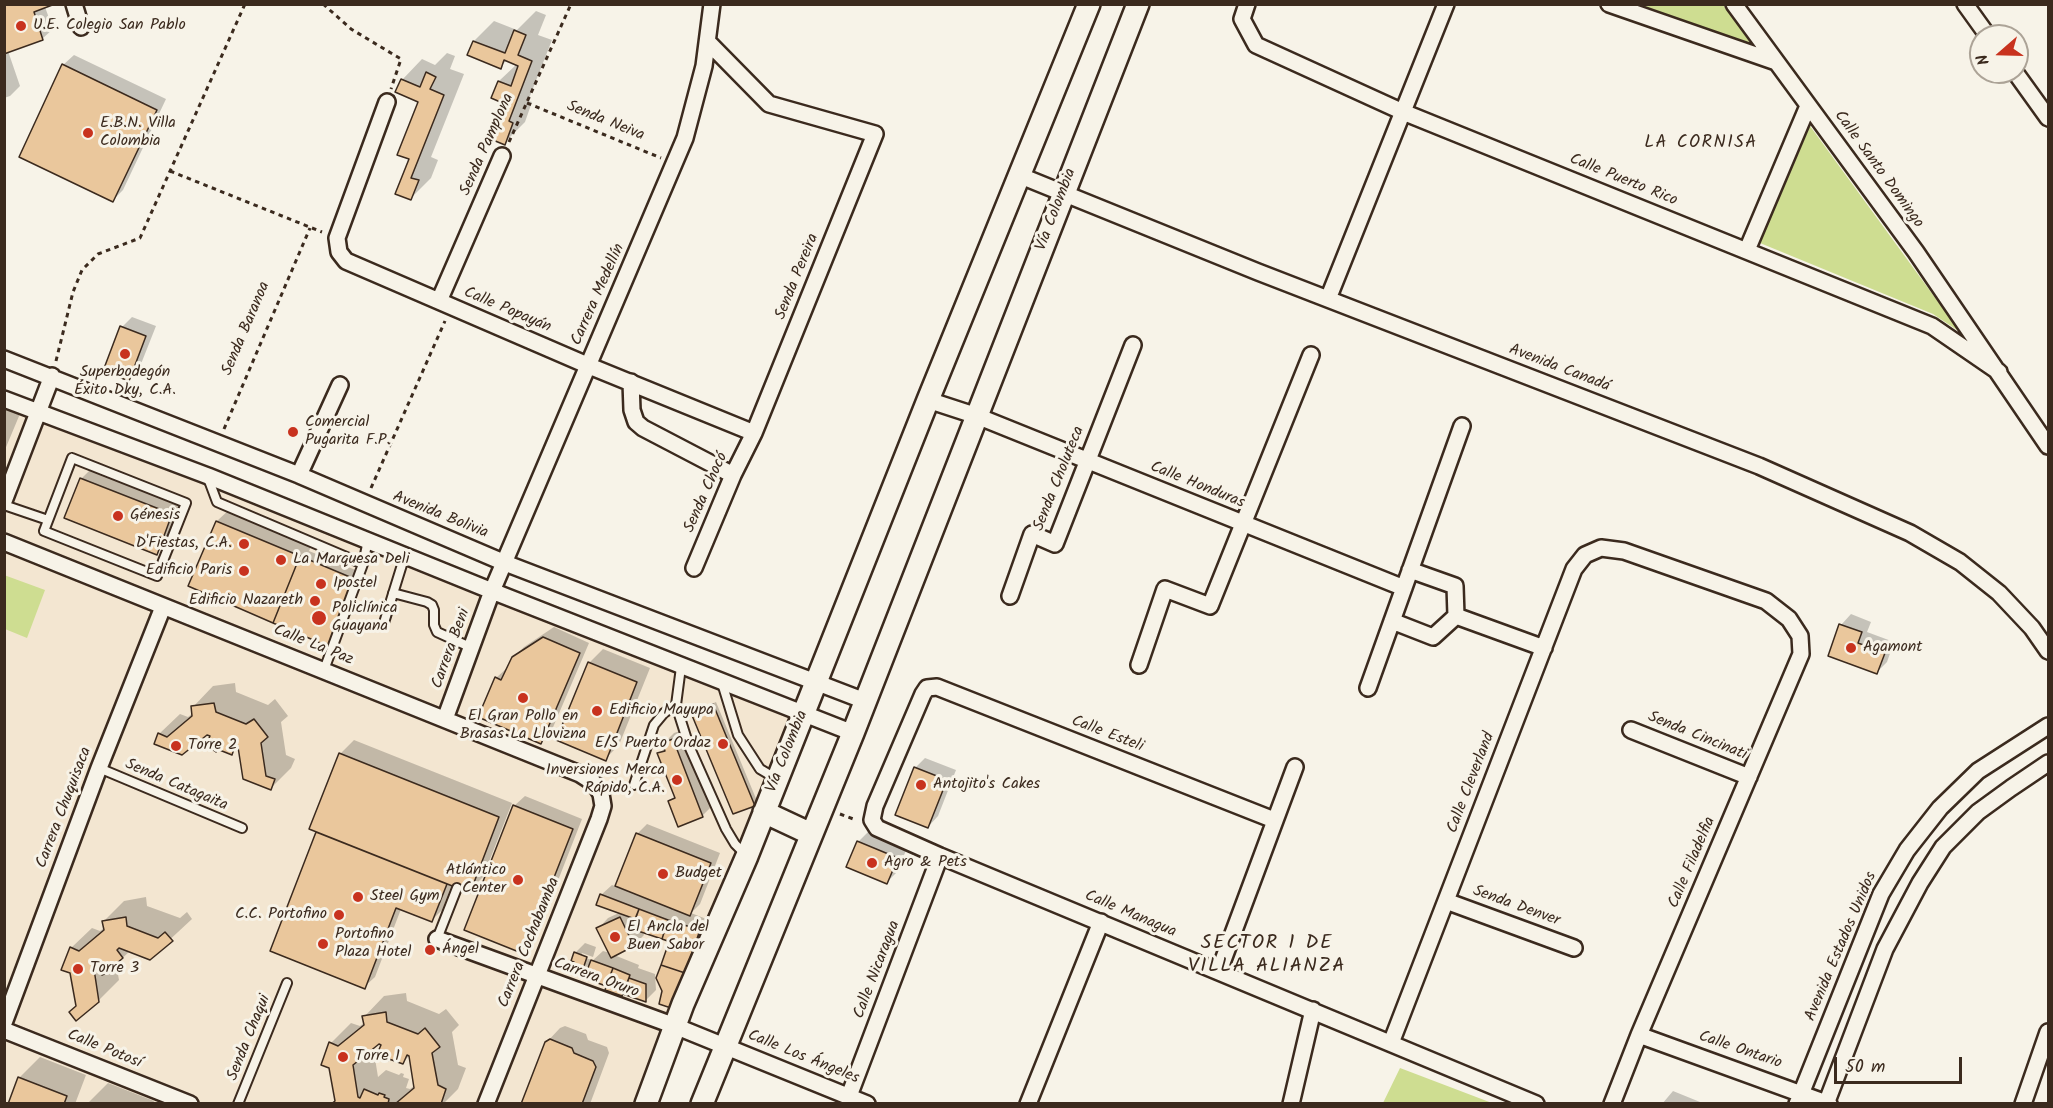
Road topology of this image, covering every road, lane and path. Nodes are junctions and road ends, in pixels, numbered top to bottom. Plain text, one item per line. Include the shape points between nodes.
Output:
1 (74, 4) edge
2 (245, 4) edge
3 (323, 4) edge
4 (571, 4) edge
5 (712, 4) edge
6 (1089, 4) edge
7 (1138, 4) edge
8 (1446, 4) edge
9 (1609, 4) edge
10 (1734, 4) edge
11 (1965, 4) edge
12 (1244, 12) edge
13 (1979, 24) edge
14 (81, 27) dead end
15 (708, 42) junction
16 (1776, 62) junction
17 (2024, 84) edge
18 (387, 102) joint
19 (527, 103) junction
20 (1808, 106) junction
21 (1403, 112) junction
22 (2049, 118) edge
23 (502, 156) joint
24 (675, 164) junction
25 (170, 171) junction
26 (1021, 176) junction
27 (1064, 195) junction
28 (310, 228) junction
29 (337, 238) junction
30 (1747, 250) junction
31 (1328, 299) junction
32 (445, 303) junction
33 (1133, 345) dead end
34 (1311, 355) dead end
35 (4, 358) edge
36 (587, 365) junction
37 (1999, 372) junction
38 (52, 376) junction
39 (631, 382) junction
40 (340, 385) dead end
41 (4, 399) edge
42 (928, 400) junction
43 (38, 413) junction
44 (976, 416) junction
45 (1462, 426) dead end
46 (754, 434) junction
47 (217, 444) junction
48 (2049, 446) edge
49 (1088, 461) junction
50 (299, 475) junction
51 (733, 475) junction
52 (208, 476) junction
53 (4, 503) edge
54 (364, 504) junction
55 (48, 519) junction
56 (1243, 524) junction
57 (368, 540) junction
58 (4, 542) edge
59 (405, 555) junction
60 (505, 563) junction
61 (363, 564) junction
62 (694, 568) dead end
63 (1410, 570) junction
64 (1404, 588) junction
65 (492, 591) junction
66 (393, 593) junction
67 (1010, 596) dead end
68 (163, 607) junction
69 (1456, 615) junction
70 (1392, 621) junction
71 (383, 626) dead end
72 (1800, 636) joint
73 (2046, 643) edge
74 (472, 648) junction
75 (1544, 648) junction
76 (1139, 665) dead end
77 (681, 667) junction
78 (324, 670) junction
79 (815, 682) junction
80 (722, 683) junction
81 (1368, 688) dead end
82 (865, 701) junction
83 (676, 705) junction
84 (804, 715) junction
85 (446, 719) junction
86 (2049, 726) edge
87 (1631, 729) dead end
88 (853, 734) junction
89 (2049, 763) edge
90 (1296, 767) dead end
91 (99, 768) junction
92 (1749, 777) junction
93 (778, 779) junction
94 (634, 785) dead end
95 (601, 794) joint
96 (822, 807) junction
97 (764, 812) junction
98 (1274, 820) junction
99 (242, 828) dead end
100 (877, 828) junction
101 (811, 834) junction
102 (747, 856) junction
103 (940, 856) junction
104 (457, 888) dead end
105 (1446, 901) junction
106 (1101, 922) junction
107 (437, 939) joint
108 (1574, 948) dead end
109 (1219, 971) junction
110 (536, 976) junction
111 (287, 983) dead end
112 (1313, 1010) junction
113 (4, 1023) edge
114 (675, 1026) junction
115 (4, 1030) edge
116 (2049, 1032) edge
117 (1640, 1035) junction
118 (1391, 1043) junction
119 (725, 1046) junction
120 (849, 1096) junction
121 (1799, 1098) edge
122 (1827, 1103) edge
123 (190, 1104) edge
124 (238, 1104) edge
125 (486, 1104) edge
126 (646, 1104) edge
127 (702, 1104) edge
128 (867, 1104) edge
129 (1028, 1104) edge
130 (1291, 1104) edge
131 (1536, 1104) edge
132 (1612, 1104) edge
133 (2023, 1104) edge

1 - 14 street
2 - 25 path
3 - 18 path via 351,29 401,59
4 - 19 path, Senda Pamplona
5 - 15 street, Carrera Medellín
6 - 26 main road, Vía Colombia
7 - 27 main road, Vía Colombia
8 - 21 street
9 - 16 street
10 - 16 street, Calle Santo Domingo
11 - 13 street
12 - 21 street, Calle Puerto Rico via 1256,45
15 - 24 street, Carrera Medellín via 686,138
15 - 46 street, Senda Pereira via 769,104 875,134
16 - 20 street, Calle Santo Domingo
17 - 22 street
18 - 29 street
19 - 23 path, Senda Pamplona
19 - 24 path, Senda Neiva
20 - 30 street
20 - 37 street, Calle Santo Domingo
21 - 30 street, Calle Puerto Rico
21 - 31 street
23 - 32 street, Senda Pamplona
24 - 36 street, Carrera Medellín
25 - 28 path
25 - 38 path via 140,238 98,254 82,270
26 - 27 street, Avenida Canadá
26 - 42 main road, Vía Colombia
27 - 31 street, Avenida Canadá
27 - 44 main road, Vía Colombia
28 - 29 path
28 - 47 path, Senda Baranoa
29 - 32 street, Calle Popayán via 339,252 346,261
30 - 37 street, Calle Puerto Rico via 1932,326
31 - 73 street, Avenida Canadá via 1759,466 1910,533 1960,562 1999,593
32 - 36 street, Calle Popayán
32 - 54 path
33 - 49 street, Senda Choluteca
34 - 56 street
35 - 38 street, Avenida Bolivia
36 - 39 street, Calle Popayán
36 - 60 street, Carrera Medellín
37 - 48 street, Calle Santo Domingo
38 - 43 street
38 - 47 street, Avenida Bolivia
39 - 46 street, Calle Popayán
39 - 51 street via 636,422
40 - 50 street
41 - 43 street
42 - 44 street
42 - 79 main road, Vía Colombia
43 - 52 street
43 - 53 street
44 - 49 street, Calle Honduras
44 - 82 main road, Vía Colombia
45 - 63 street
46 - 51 street, Senda Chocó
47 - 50 street, Avenida Bolivia
49 - 56 street, Calle Honduras
49 - 67 street, Senda Choluteca via 1055,544 1032,534
50 - 54 street, Avenida Bolivia
51 - 62 street, Senda Chocó
52 - 57 street
52 - 61 lane via 217,502
53 - 55 lane
54 - 60 street, Avenida Bolivia
55 - 55 lane via 44,531 157,576 186,502 72,458
56 - 64 street, Calle Honduras
56 - 76 street via 1210,606 1165,589
57 - 59 street
57 - 61 lane
58 - 68 street, Calle La Paz
59 - 65 street
59 - 66 lane
60 - 65 street, Carrera Medellín
60 - 79 street, Avenida Bolivia
61 - 78 lane
63 - 64 street
63 - 69 street via 1455,586
64 - 70 street
65 - 74 street, Carrera Beni
65 - 77 street
66 - 71 lane
66 - 74 lane via 427,602 434,610 436,632
68 - 78 street, Calle La Paz
68 - 91 street, Carrera Chuquisaca
69 - 70 street via 1433,637
69 - 75 street
70 - 81 street
72 - 75 street, Calle Cleverland via 1789,618 1766,601 1624,551 1600,548 1586,555 1574,569
72 - 92 street, Calle Filadelfia via 1801,654
74 - 85 street, Carrera Beni
75 - 105 street, Calle Cleverland
77 - 80 street
77 - 83 lane
78 - 85 street, Calle La Paz
79 - 82 street, Avenida Bolivia
79 - 84 main road, Vía Colombia
80 - 84 street
80 - 93 lane via 738,735 760,769
82 - 88 main road, Vía Colombia
83 - 94 lane via 654,725
83 - 102 lane via 703,781 735,844
84 - 88 street
84 - 93 main road, Vía Colombia
85 - 95 street, Calle La Paz via 580,774 594,783
86 - 121 street, Avenida Estados Unidos via 1978,771 1940,808 1907,850 1881,894
87 - 92 street, Senda Cincinati
88 - 96 main road, Vía Colombia
89 - 122 street via 1978,812 1943,847 1886,949
90 - 98 street
91 - 99 lane, Senda Catagaita
91 - 113 street, Carrera Chuquisaca
92 - 117 street, Calle Filadelfia
93 - 97 main road, Vía Colombia
95 - 110 street, Carrera Cochabamba via 603,806 595,829
96 - 100 path
96 - 101 main road, Vía Colombia
97 - 101 main road
97 - 102 main road, Vía Colombia
98 - 100 street, Calle Esteli via 937,687 927,688 875,806 872,820
98 - 109 street
100 - 103 street, Calle Managua
101 - 119 main road, Vía Colombia
102 - 114 main road, Vía Colombia
103 - 106 street, Calle Managua
103 - 120 street, Calle Nicaragua
104 - 107 lane
105 - 108 street, Senda Denver
105 - 118 street, Calle Cleverland
106 - 109 street, Calle Managua
106 - 129 street
107 - 110 street, Carrera Oruro
109 - 112 street, Calle Managua
110 - 114 street, Carrera Oruro
110 - 125 street, Carrera Cochabamba
111 - 124 lane, Senda Chaqui
112 - 118 street, Calle Managua
112 - 130 street
114 - 119 street, Carrera Oruro
114 - 126 main road, Vía Colombia
115 - 123 street, Calle Potosí
116 - 133 street
117 - 121 street, Calle Ontario
117 - 132 street, Calle Filadelfia
118 - 131 street, Calle Managua
119 - 120 street, Calle Los Ángeles
119 - 127 main road, Vía Colombia
120 - 128 street, Calle Los Ángeles
121 - 122 street, Calle Ontario

